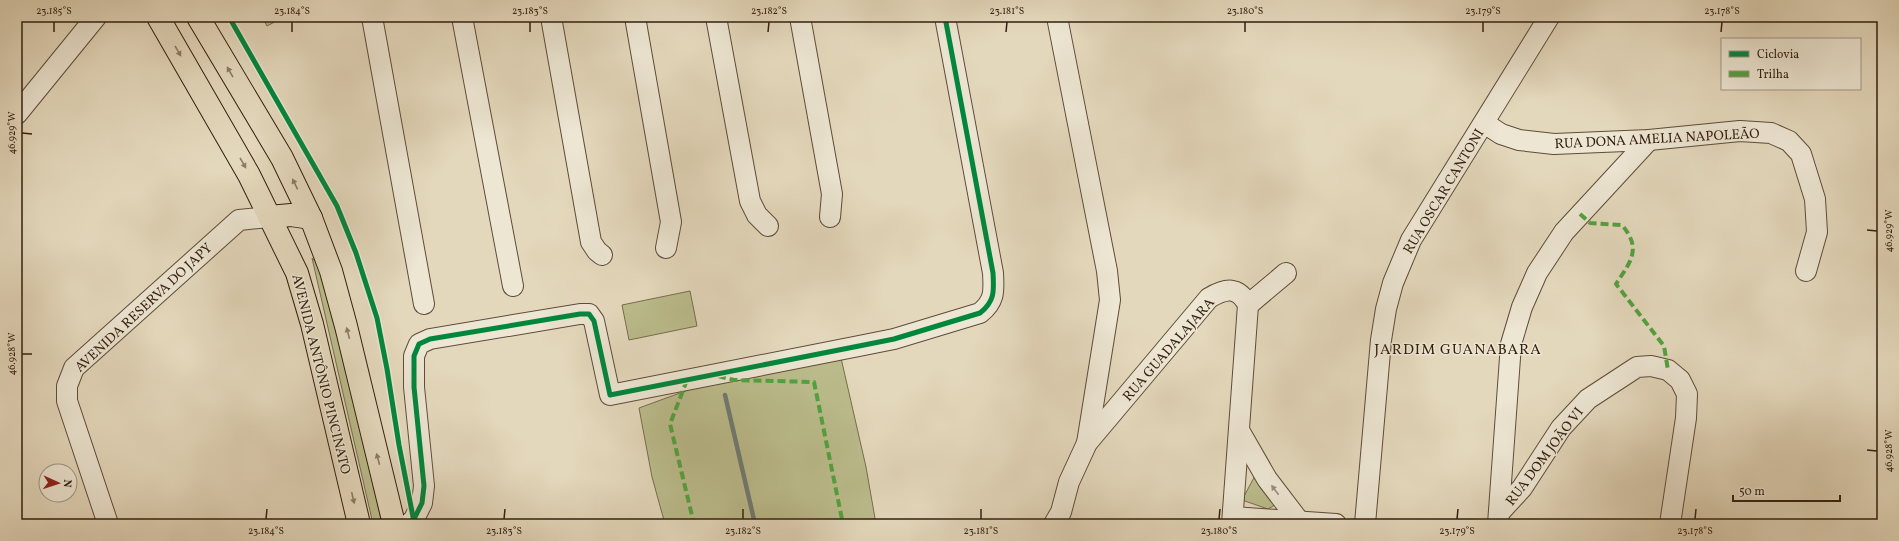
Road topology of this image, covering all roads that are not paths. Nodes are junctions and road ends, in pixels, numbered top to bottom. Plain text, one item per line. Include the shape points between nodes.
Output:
1 (96, 17) edge
2 (158, 17) edge
3 (198, 17) edge
4 (372, 17) edge
5 (462, 17) edge
6 (551, 17) edge
7 (635, 17) edge
8 (716, 17) edge
9 (800, 17) edge
10 (945, 17) edge
11 (1057, 17) edge
12 (1549, 17) edge
13 (206, 98) junction
14 (253, 111) junction
15 (17, 114) edge
16 (1484, 123) junction
17 (1649, 140) junction
18 (269, 217) junction
19 (830, 217) dead end
20 (311, 218) junction
21 (768, 226) dead end
22 (666, 248) dead end
23 (602, 256) dead end
24 (1806, 272) dead end
25 (1286, 273) dead end
26 (513, 286) dead end
27 (424, 304) dead end
28 (1248, 305) junction
29 (1240, 432) junction
30 (1087, 443) junction
31 (1499, 519) edge
32 (1233, 520) edge
33 (1299, 521) junction
34 (108, 524) edge
35 (359, 524) edge
36 (394, 524) edge
37 (409, 524) edge
38 (1054, 524) edge
39 (1336, 524) edge
40 (1365, 524) edge
41 (1670, 524) edge

1 - 15 street
2 -> 13 main road, AVENIDA ANTÔNIO PINCINATO
14 -> 3 main road
4 - 27 street
5 - 26 street
6 - 23 street via 591,242
7 - 22 street via 671,222
8 - 21 street via 750,201 757,215
9 - 19 street via 832,194
10 - 37 street via 993,273 993,297 989,306 973,315 894,339 610,395 594,321 588,314 430,339 419,344 414,356 414,387 424,486 422,503
11 - 30 street via 1106,263 1110,300
12 - 16 street, RUA OSCAR CANTONI
13 - 14 main road via 225,115 236,119
13 -> 18 main road, AVENIDA ANTÔNIO PINCINATO
20 -> 14 main road via 282,158
16 - 17 street, RUA DONA AMELIA NAPOLEÃO via 1501,134 1519,140 1554,144
16 - 40 street, RUA OSCAR CANTONI via 1411,240 1393,283 1381,340
17 - 24 street, RUA DONA AMELIA NAPOLEÃO via 1740,132 1771,133 1789,141 1801,154 1815,200 1817,232
17 - 31 street via 1564,232 1537,273 1522,307 1512,344
18 - 20 main road via 291,215
18 - 34 street, AVENIDA RESERVA DO JAPY via 238,220 74,368 67,386 67,401
18 -> 35 main road, AVENIDA ANTÔNIO PINCINATO via 298,273
36 -> 20 main road via 346,326 331,271
25 - 28 street
28 - 29 street
28 - 30 street, RUA GUADALAJARA via 1243,295 1232,290 1219,292 1209,298
29 - 32 street
33 -> 29 street via 1267,479
30 - 38 street, RUA GUADALAJARA
31 - 41 street, RUA DOM JOÃO VI via 1561,428 1588,399 1638,367 1651,366 1668,370 1680,380 1687,394 1686,418
32 - 33 street
33 - 39 street

